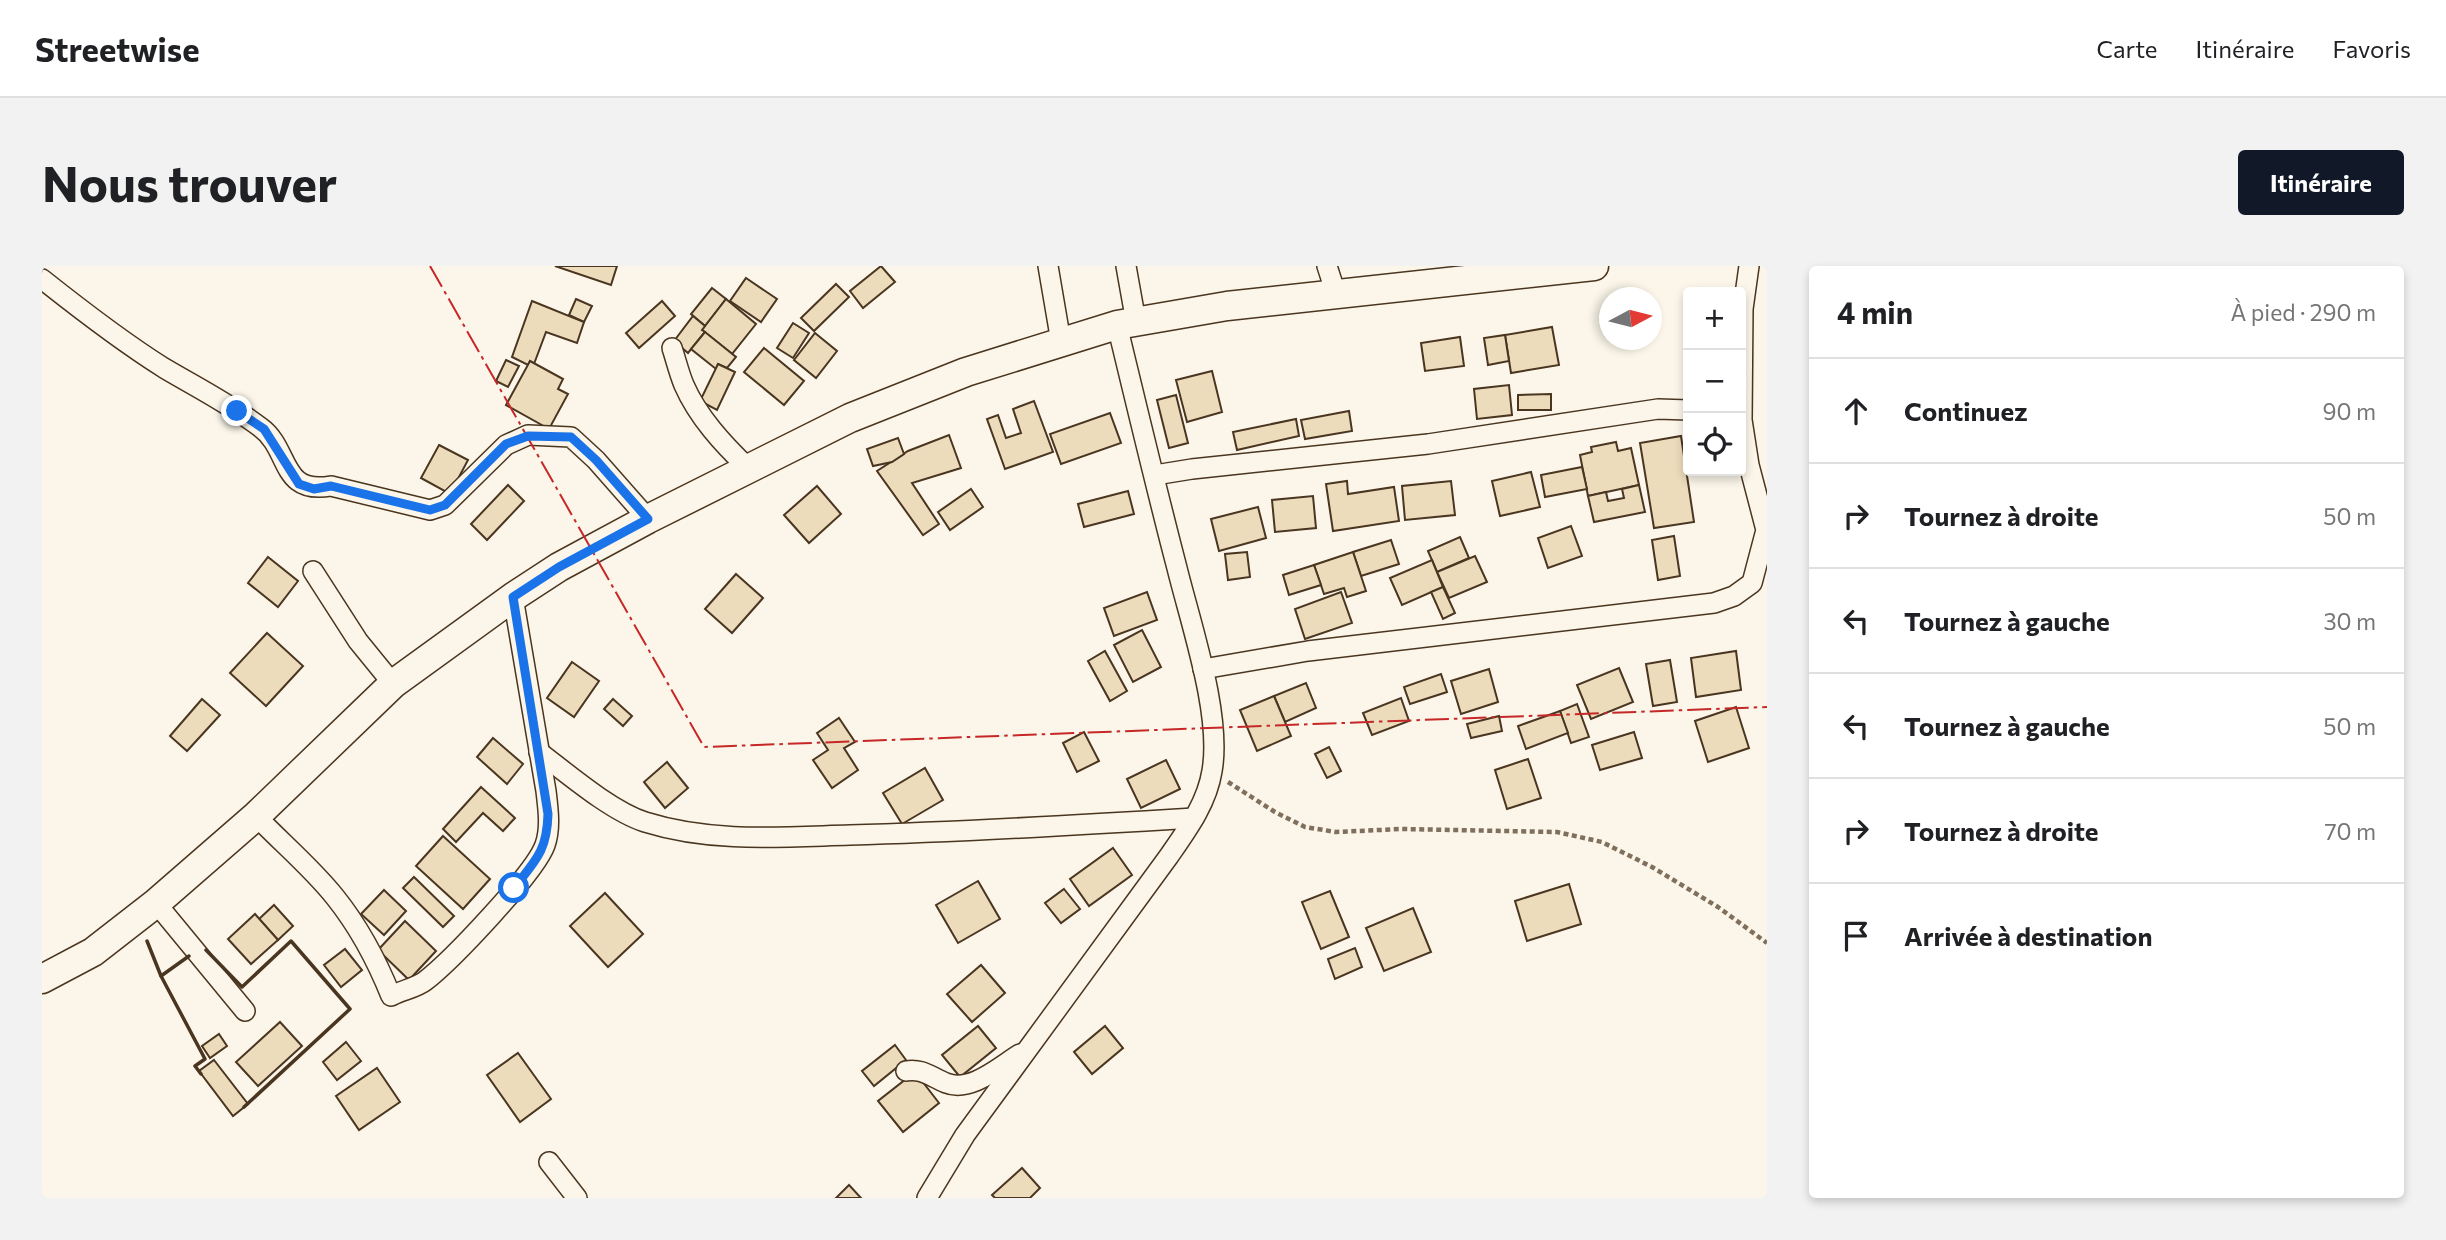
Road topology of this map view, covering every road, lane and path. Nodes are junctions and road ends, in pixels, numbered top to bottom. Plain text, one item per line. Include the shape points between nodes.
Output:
1 (1048, 266) edge
2 (1126, 266) edge
3 (1327, 266) edge
4 (1594, 266) edge
5 (1749, 266) edge
6 (42, 279) edge
7 (1336, 294) junction
8 (1127, 324) junction
9 (1061, 342) junction
10 (672, 348) dead end
11 (1683, 410) edge
12 (1742, 413) edge
13 (1746, 446) edge
14 (748, 468) junction
15 (1155, 475) junction
16 (648, 519) junction
17 (313, 571) dead end
18 (513, 597) junction
19 (1203, 669) junction
20 (393, 684) junction
21 (539, 752) junction
22 (1212, 773) junction
23 (256, 816) junction
24 (1194, 818) junction
25 (156, 903) junction
26 (1767, 943) edge
27 (42, 979) edge
28 (245, 1010) dead end
29 (1027, 1050) junction
30 (905, 1071) dead end
31 (549, 1162) dead end
32 (577, 1198) edge
33 (926, 1198) edge

1 - 9 street
2 - 8 street
3 - 7 street
4 - 7 main road
5 - 12 street via 1743,309
6 - 16 street via 98,324 264,429 299,484 314,489 331,486 430,510 445,505 506,444 528,436 571,437
7 - 8 main road via 1227,306
8 - 9 main road
8 - 15 street
9 - 14 main road via 966,372 863,413
10 - 14 street via 684,385 703,417
11 - 15 street via 1658,409 1428,444
13 - 19 street via 1766,530 1752,583 1734,596 1714,603 1308,651
14 - 16 main road
15 - 19 street
16 - 18 main road
17 - 20 street via 358,641
18 - 20 main road
18 - 21 street
19 - 22 street via 1215,747
20 - 23 main road
21 - 23 street via 548,814 541,853 496,908 423,983 391,996 363,936 335,896
21 - 24 street via 591,792 642,821 685,833 738,838 889,834
22 - 24 street
22 - 26 path via 1305,827 1336,832 1557,832 1602,842 1707,900
23 - 25 main road
24 - 29 street
25 - 27 main road via 93,952
25 - 28 street
29 - 30 street via 961,1086 949,1085 921,1070
29 - 33 street
31 - 32 street

